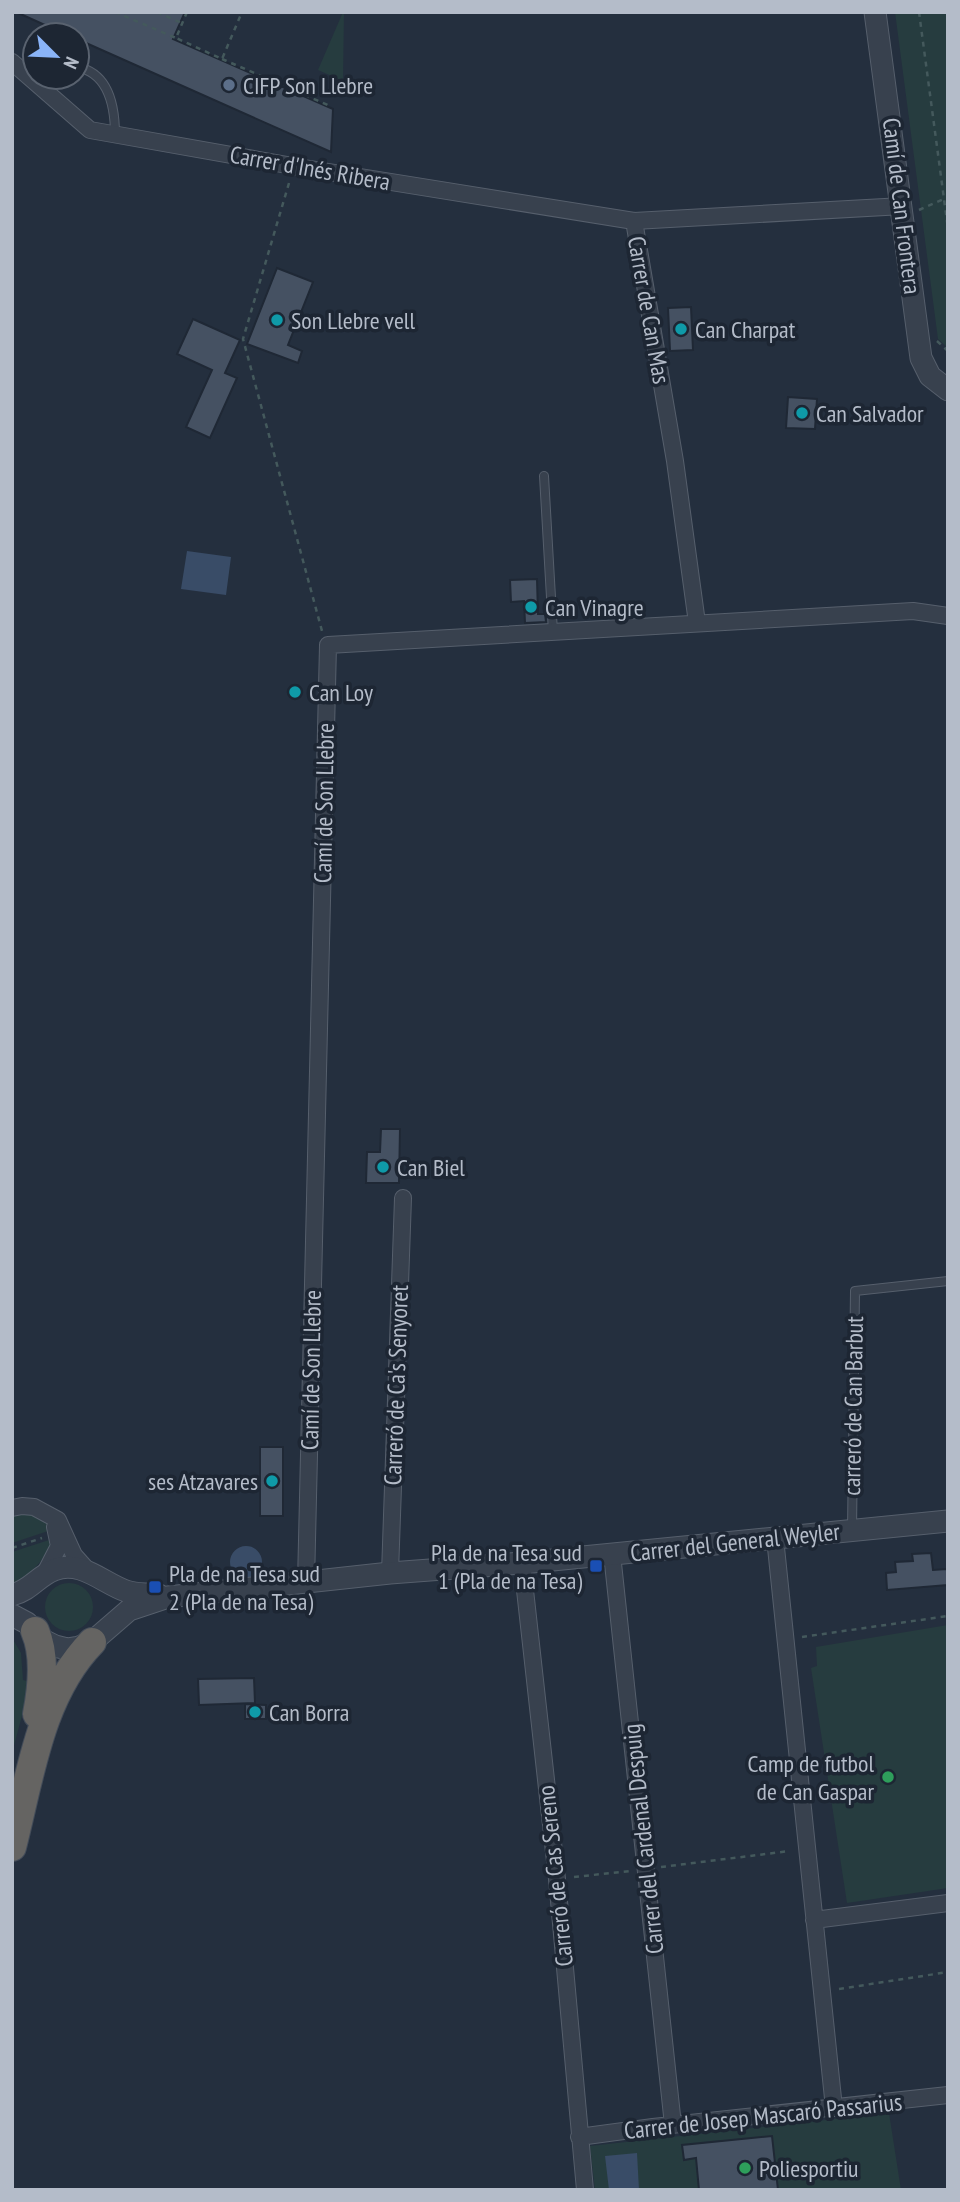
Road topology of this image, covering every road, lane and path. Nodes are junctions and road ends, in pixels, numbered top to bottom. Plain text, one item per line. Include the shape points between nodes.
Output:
1 (116, 12) edge
2 (157, 12) edge
3 (187, 12) edge
4 (242, 12) edge
5 (876, 12) edge
6 (919, 12) edge
7 (182, 23) junction
8 (176, 38) junction
9 (222, 59) junction
10 (91, 72) edge
11 (46, 91) edge
12 (330, 106) dead end
13 (115, 135) junction
14 (292, 166) junction
15 (948, 197) edge
16 (943, 199) junction
17 (911, 208) junction
18 (634, 221) junction
19 (948, 229) edge
20 (948, 390) edge
21 (544, 476) dead end
22 (948, 616) edge
23 (697, 623) junction
24 (553, 632) junction
25 (328, 645) junction
26 (402, 1198) dead end
27 (948, 1281) edge
28 (12, 1508) edge
29 (49, 1515) junction
30 (948, 1521) edge
31 (852, 1530) junction
32 (58, 1534) junction
33 (775, 1538) junction
34 (12, 1548) edge
35 (612, 1554) junction
36 (522, 1563) junction
37 (390, 1573) junction
38 (92, 1574) junction
39 (40, 1580) junction
40 (306, 1583) junction
41 (12, 1595) edge
42 (168, 1597) junction
43 (948, 1616) edge
44 (24, 1623) edge
45 (96, 1637) junction
46 (786, 1640) junction
47 (12, 1806) edge
48 (12, 1847) edge
49 (807, 1849) junction
50 (647, 1869) junction
51 (557, 1879) junction
52 (948, 1903) edge
53 (814, 1920) junction
54 (948, 1972) edge
55 (822, 1991) junction
56 (948, 2095) edge
57 (834, 2108) junction
58 (673, 2125) junction
59 (579, 2137) junction
60 (584, 2190) edge

1 - 8 path
2 - 7 path
3 - 7 path
4 - 9 path
5 - 17 street, Camí de Can Frontera
6 - 16 path
7 - 8 path
8 - 9 path
9 - 12 path
10 - 13 lane via 114,104
11 - 13 street, Carrer d'Inés Ribera via 90,130
13 - 14 street, Carrer d'Inés Ribera
14 - 18 street, Carrer d'Inés Ribera
14 - 25 path via 243,339
15 - 16 path
16 - 17 path
16 - 19 path
17 - 18 street, Carrer de Can Mas
17 - 20 street, Camí de Can Frontera via 921,358 930,376
18 - 23 street, Carrer de Can Mas
21 - 24 lane
22 - 23 street via 913,611
23 - 24 street
24 - 25 street
25 - 40 street, Camí de Son Llebre
26 - 37 street, Carreró de Ca's Senyoret
27 - 31 lane, carreró de Can Barbut via 855,1291
28 - 29 street via 29,1506
29 - 32 street
29 - 38 street via 61,1522 74,1555
30 - 31 street, Carrer del General Weyler
31 - 33 street, Carrer del General Weyler
32 - 34 path
32 - 39 street via 59,1546
33 - 35 street, Carrer del General Weyler
33 - 46 street
35 - 36 street, Carrer del General Weyler
35 - 50 street, Carrer del Cardenal Despuig
36 - 37 street, Carrer del General Weyler
36 - 51 street, Carreró de Cas Sereno
37 - 40 street, Carrer del General Weyler
38 - 39 street via 66,1567
38 - 42 street via 125,1591
38 - 45 street via 101,1583 110,1608
39 - 41 street
39 - 44 street
40 - 42 street, Carrer del General Weyler
42 - 45 street via 130,1610
43 - 46 path
44 - 45 street via 44,1640 67,1649
44 - 47 highway via 39,1640 42,1662 37,1711
45 - 48 highway via 67,1670 51,1705
46 - 49 street
49 - 50 path
49 - 53 street
50 - 51 path
50 - 58 street, Carrer del Cardenal Despuig
51 - 59 street, Carreró de Cas Sereno
52 - 53 street
53 - 55 street
54 - 55 path
55 - 57 street
56 - 57 street, Carrer de Josep Mascaró Passarius
57 - 58 street, Carrer de Josep Mascaró Passarius
58 - 59 street, Carrer de Josep Mascaró Passarius
59 - 60 street, Carreró de Cas Sereno

